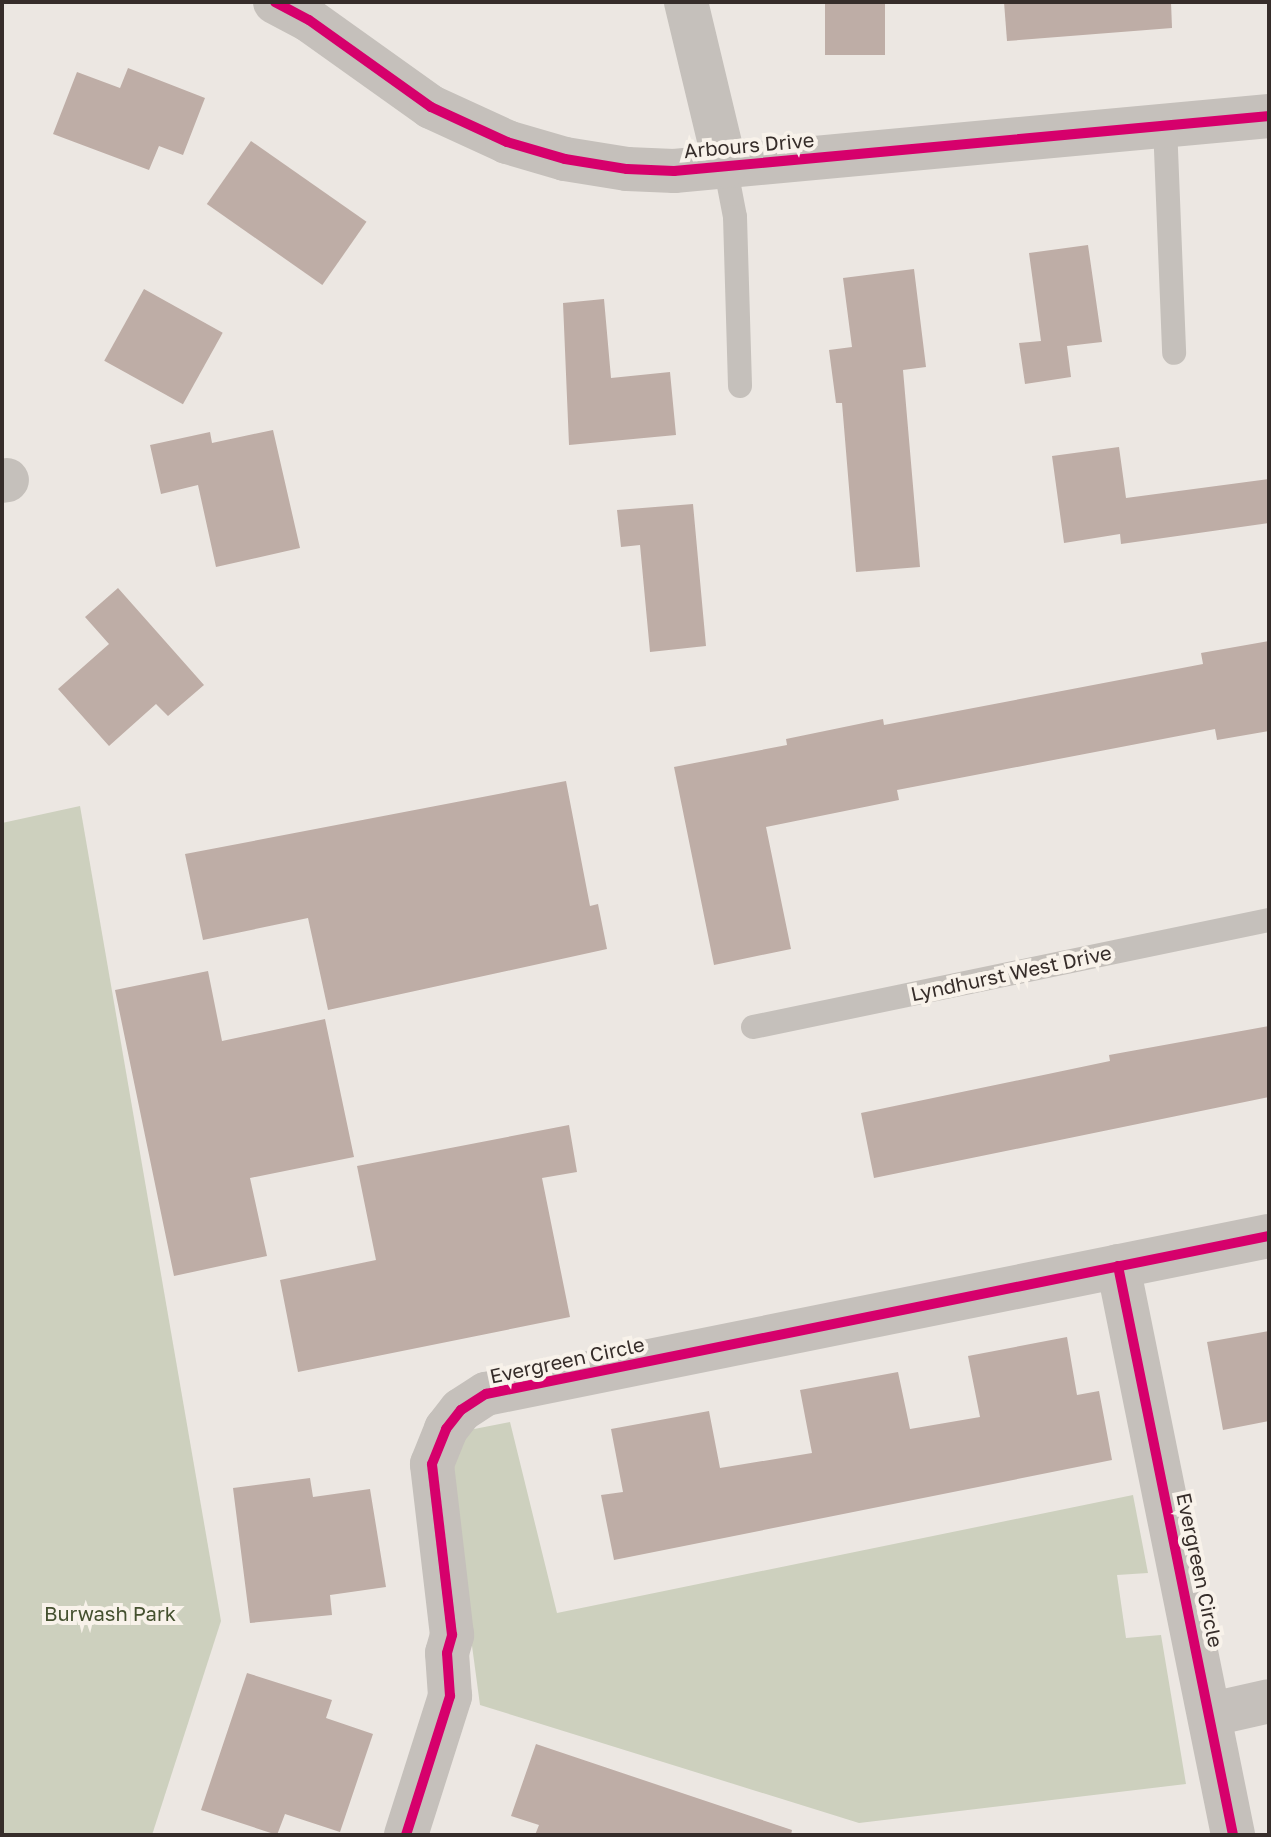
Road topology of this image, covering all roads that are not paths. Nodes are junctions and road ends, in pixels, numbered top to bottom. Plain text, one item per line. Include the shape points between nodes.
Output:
1 (275, 2) edge
2 (686, 2) edge
3 (1269, 116) edge
4 (1165, 125) junction
5 (725, 165) junction
6 (1174, 353) dead end
7 (740, 386) dead end
8 (1269, 920) edge
9 (753, 1027) dead end
10 (1269, 1236) edge
11 (1118, 1266) junction
12 (1269, 1701) edge
13 (1212, 1714) junction
14 (406, 1835) edge
15 (1233, 1835) edge

1 - 5 street, Arbours Drive via 309,20 431,107 507,142 627,169
2 - 5 street
3 - 4 street, Arbours Drive
4 - 5 street, Arbours Drive
4 - 6 lane
5 - 7 lane via 735,217
8 - 9 lane, Lyndhurst West Drive
10 - 11 street, Evergreen Circle
11 - 13 street, Evergreen Circle
11 - 14 street, Evergreen Circle via 499,1391 461,1410 446,1429 432,1464 452,1635 447,1653 450,1696
12 - 13 street
13 - 15 street, Evergreen Circle

